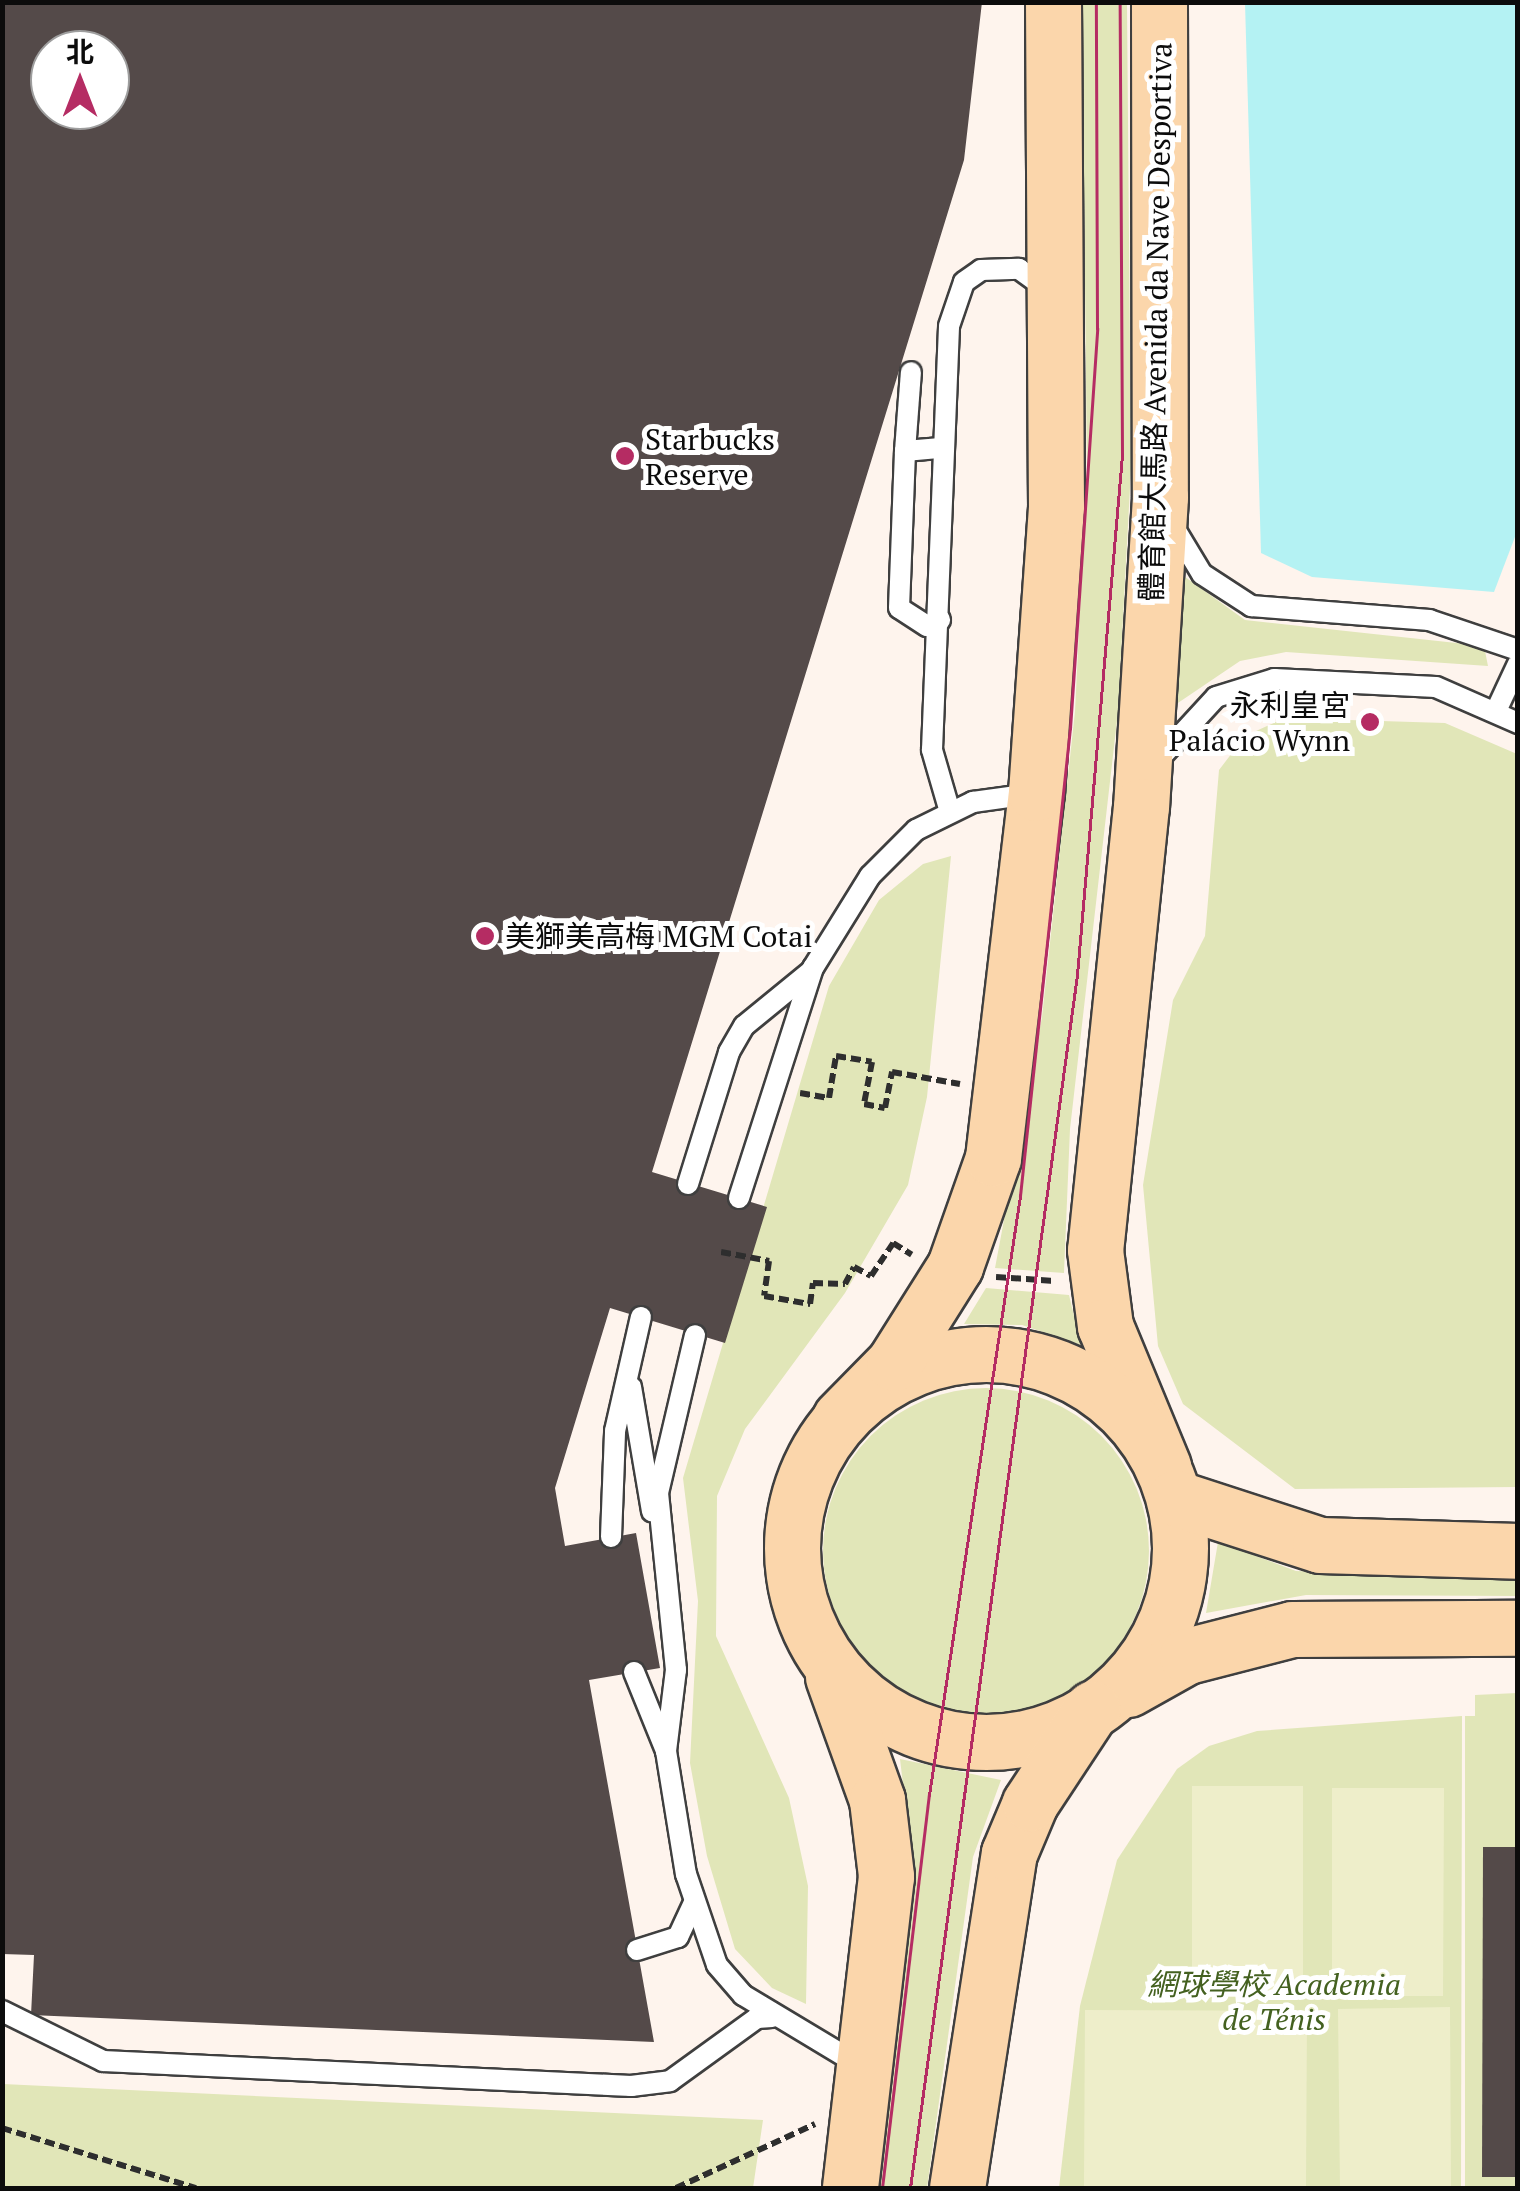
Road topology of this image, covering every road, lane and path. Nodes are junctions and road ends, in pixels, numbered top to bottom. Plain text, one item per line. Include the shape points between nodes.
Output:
1 (1053, 2) edge
2 (1160, 2) edge
3 (1058, 299) junction
4 (911, 372) dead end
5 (941, 448) junction
6 (906, 451) junction
7 (1160, 497) junction
8 (940, 620) junction
9 (1518, 650) edge
10 (1518, 664) edge
11 (1496, 711) junction
12 (1518, 723) edge
13 (1036, 793) junction
14 (1141, 806) junction
15 (950, 812) junction
16 (813, 968) junction
17 (774, 1088) junction
18 (1001, 1091) junction
19 (688, 1184) dead end
20 (739, 1198) dead end
21 (721, 1252) dead end
22 (955, 1266) junction
23 (1098, 1273) junction
24 (871, 1276) dead end
25 (641, 1318) dead end
26 (695, 1335) dead end
27 (631, 1351) junction
28 (840, 1418) junction
29 (1169, 1482) junction
30 (659, 1532) junction
31 (611, 1537) dead end
32 (1518, 1551) edge
33 (1518, 1628) edge
34 (824, 1658) junction
35 (634, 1672) dead end
36 (1101, 1704) junction
37 (666, 1751) junction
38 (694, 1901) junction
39 (637, 1950) dead end
40 (717, 1964) junction
41 (711, 1990) dead end
42 (2, 2011) edge
43 (772, 2017) junction
44 (862, 2099) junction
45 (2, 2128) edge
46 (196, 2188) edge
47 (676, 2188) edge
48 (850, 2188) edge
49 (957, 2188) edge

1 - 3 main road
2 - 7 main road, 體育館大馬路 Avenida da Nave Desportiva
3 - 5 lane via 1008,267 964,282 949,326
3 - 13 main road via 1056,507
4 - 6 lane
5 - 6 lane
5 - 8 lane
6 - 8 lane via 899,608 927,626
7 - 9 lane via 1202,574 1251,606 1429,620
7 - 14 main road, 體育館大馬路 Avenida da Nave Desportiva
8 - 15 lane via 932,750
10 - 11 lane
11 - 12 lane
11 - 14 lane via 1426,686 1248,684 1174,734
13 - 15 lane
13 - 18 main road
14 - 23 main road, 體育館大馬路 Avenida da Nave Desportiva via 1098,1174
15 - 16 lane via 916,830 870,876
16 - 17 lane
16 - 19 lane via 744,1026
17 - 18 path via 829,1098 836,1056 872,1062 864,1104 885,1108 892,1072
17 - 20 lane
18 - 22 main road via 993,1158
21 - 24 path via 769,1261 764,1296 810,1304 813,1283 845,1284 854,1267
22 - 23 path via 1068,1282
22 - 28 main road via 894,1362
23 - 29 main road, 體育館大馬路 Avenida da Nave Desportiva via 1128,1399
25 - 27 lane
26 - 30 lane via 666,1439
27 - 30 lane via 636,1447
27 - 31 lane via 610,1466
28 - 29 main road via 890,1378 951,1356 1015,1356 1076,1375 1127,1414
28 - 34 main road via 805,1472 790,1535 796,1600
29 - 32 main road via 1320,1545
29 - 36 main road via 1181,1553 1172,1608 1148,1658
30 - 37 lane via 676,1670
33 - 36 main road via 1292,1629 1238,1638
34 - 36 main road via 868,1704 926,1734 990,1743 1054,1731
34 - 44 main road via 877,1800 886,1876
35 - 37 lane
36 - 49 main road via 1030,1802 1009,1853
37 - 38 lane
38 - 39 lane via 678,1937
38 - 40 lane
40 - 41 lane
40 - 43 lane
42 - 43 lane via 103,2061 632,2086 670,2081 757,2018
43 - 44 lane via 846,2058
44 - 47 path
44 - 48 main road
45 - 46 path

